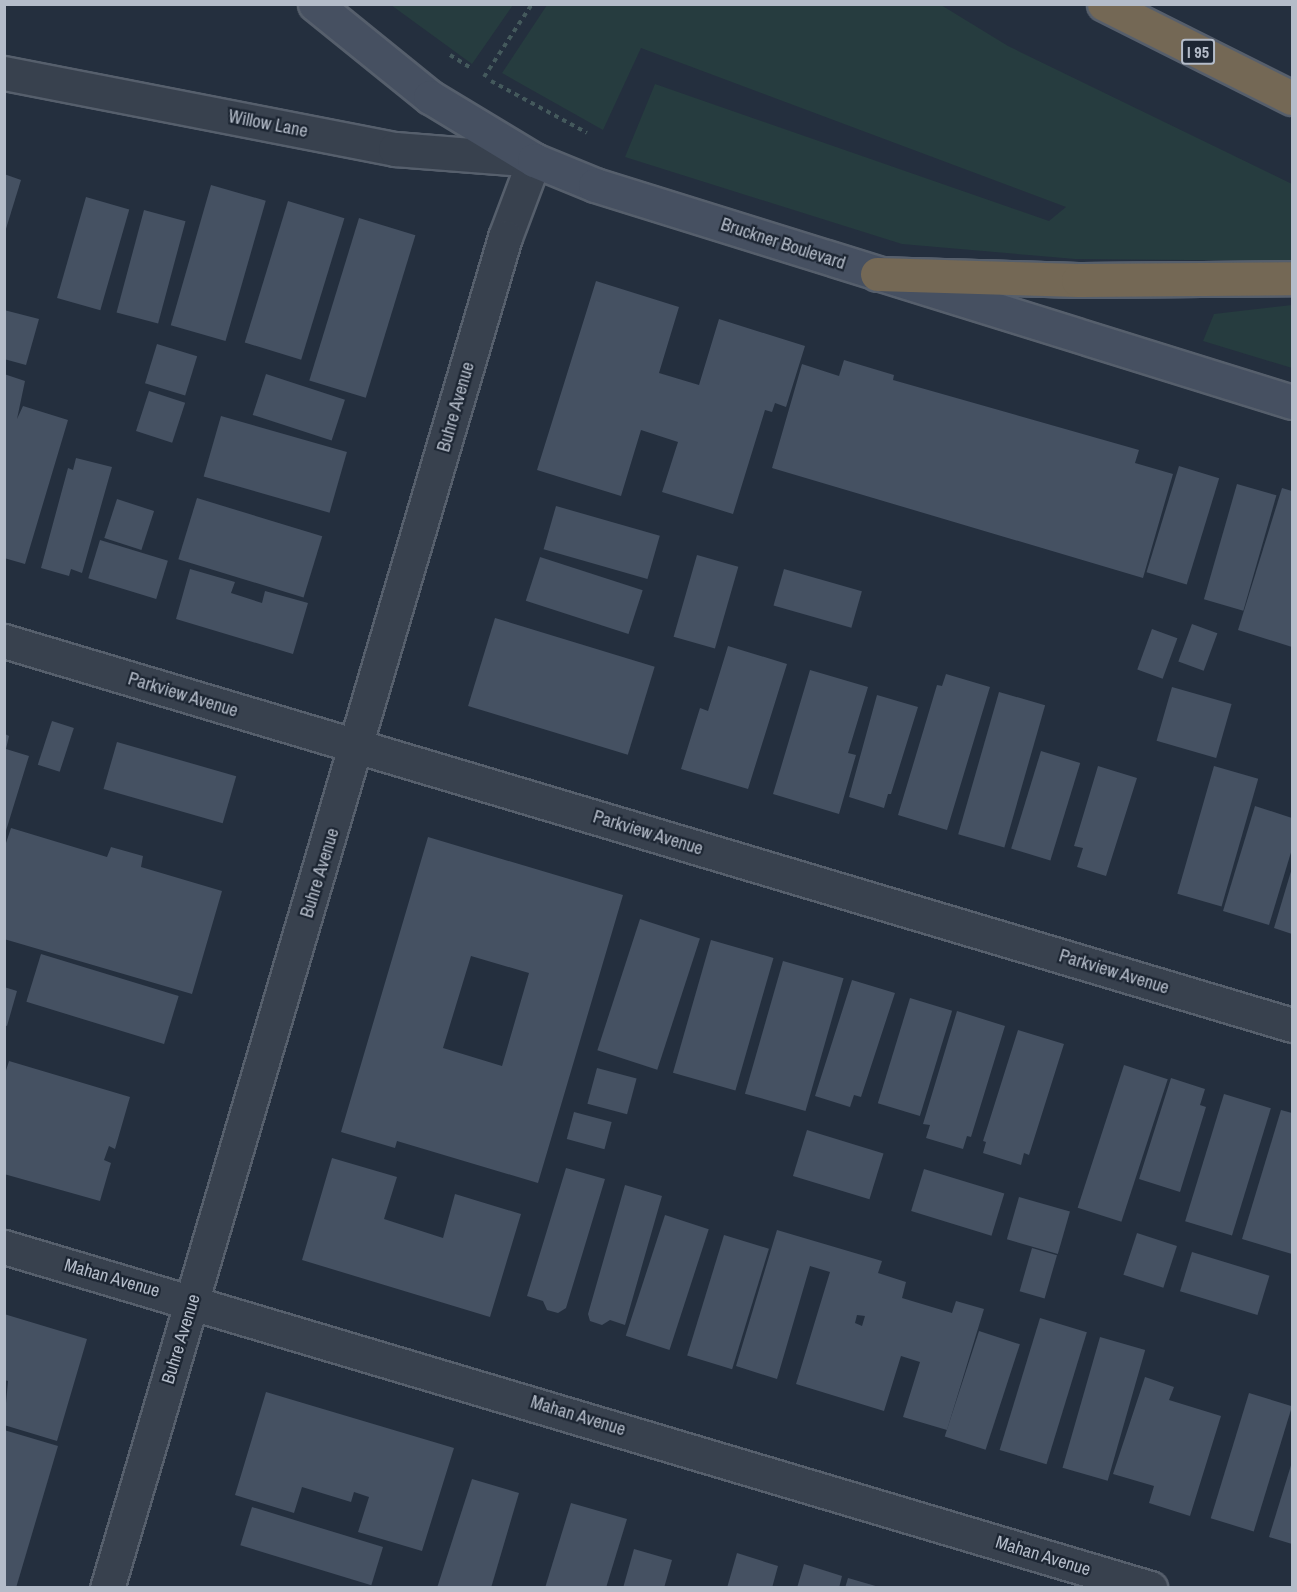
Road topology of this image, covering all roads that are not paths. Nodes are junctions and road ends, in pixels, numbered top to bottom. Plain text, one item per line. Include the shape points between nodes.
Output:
1 (315, 4) edge
2 (1104, 4) edge
3 (4, 73) edge
4 (1293, 98) edge
5 (534, 160) junction
6 (878, 274) junction
7 (1293, 278) edge
8 (1293, 402) edge
9 (4, 641) edge
10 (358, 747) junction
11 (1293, 1025) edge
12 (4, 1247) edge
13 (193, 1302) junction
14 (107, 1587) edge
15 (1150, 1587) edge

1 - 5 main road, Bruckner Boulevard via 430,97
2 - 4 highway, I 95
3 - 5 street, Willow Lane via 395,149
5 - 6 main road, Bruckner Boulevard via 595,185
5 - 10 street, Buhre Avenue via 505,237
6 - 7 highway via 1077,280
6 - 8 main road, Bruckner Boulevard
9 - 10 street, Parkview Avenue
10 - 11 street, Parkview Avenue
10 - 13 street, Buhre Avenue
12 - 13 street, Mahan Avenue
13 - 14 street, Buhre Avenue
13 - 15 street, Mahan Avenue

